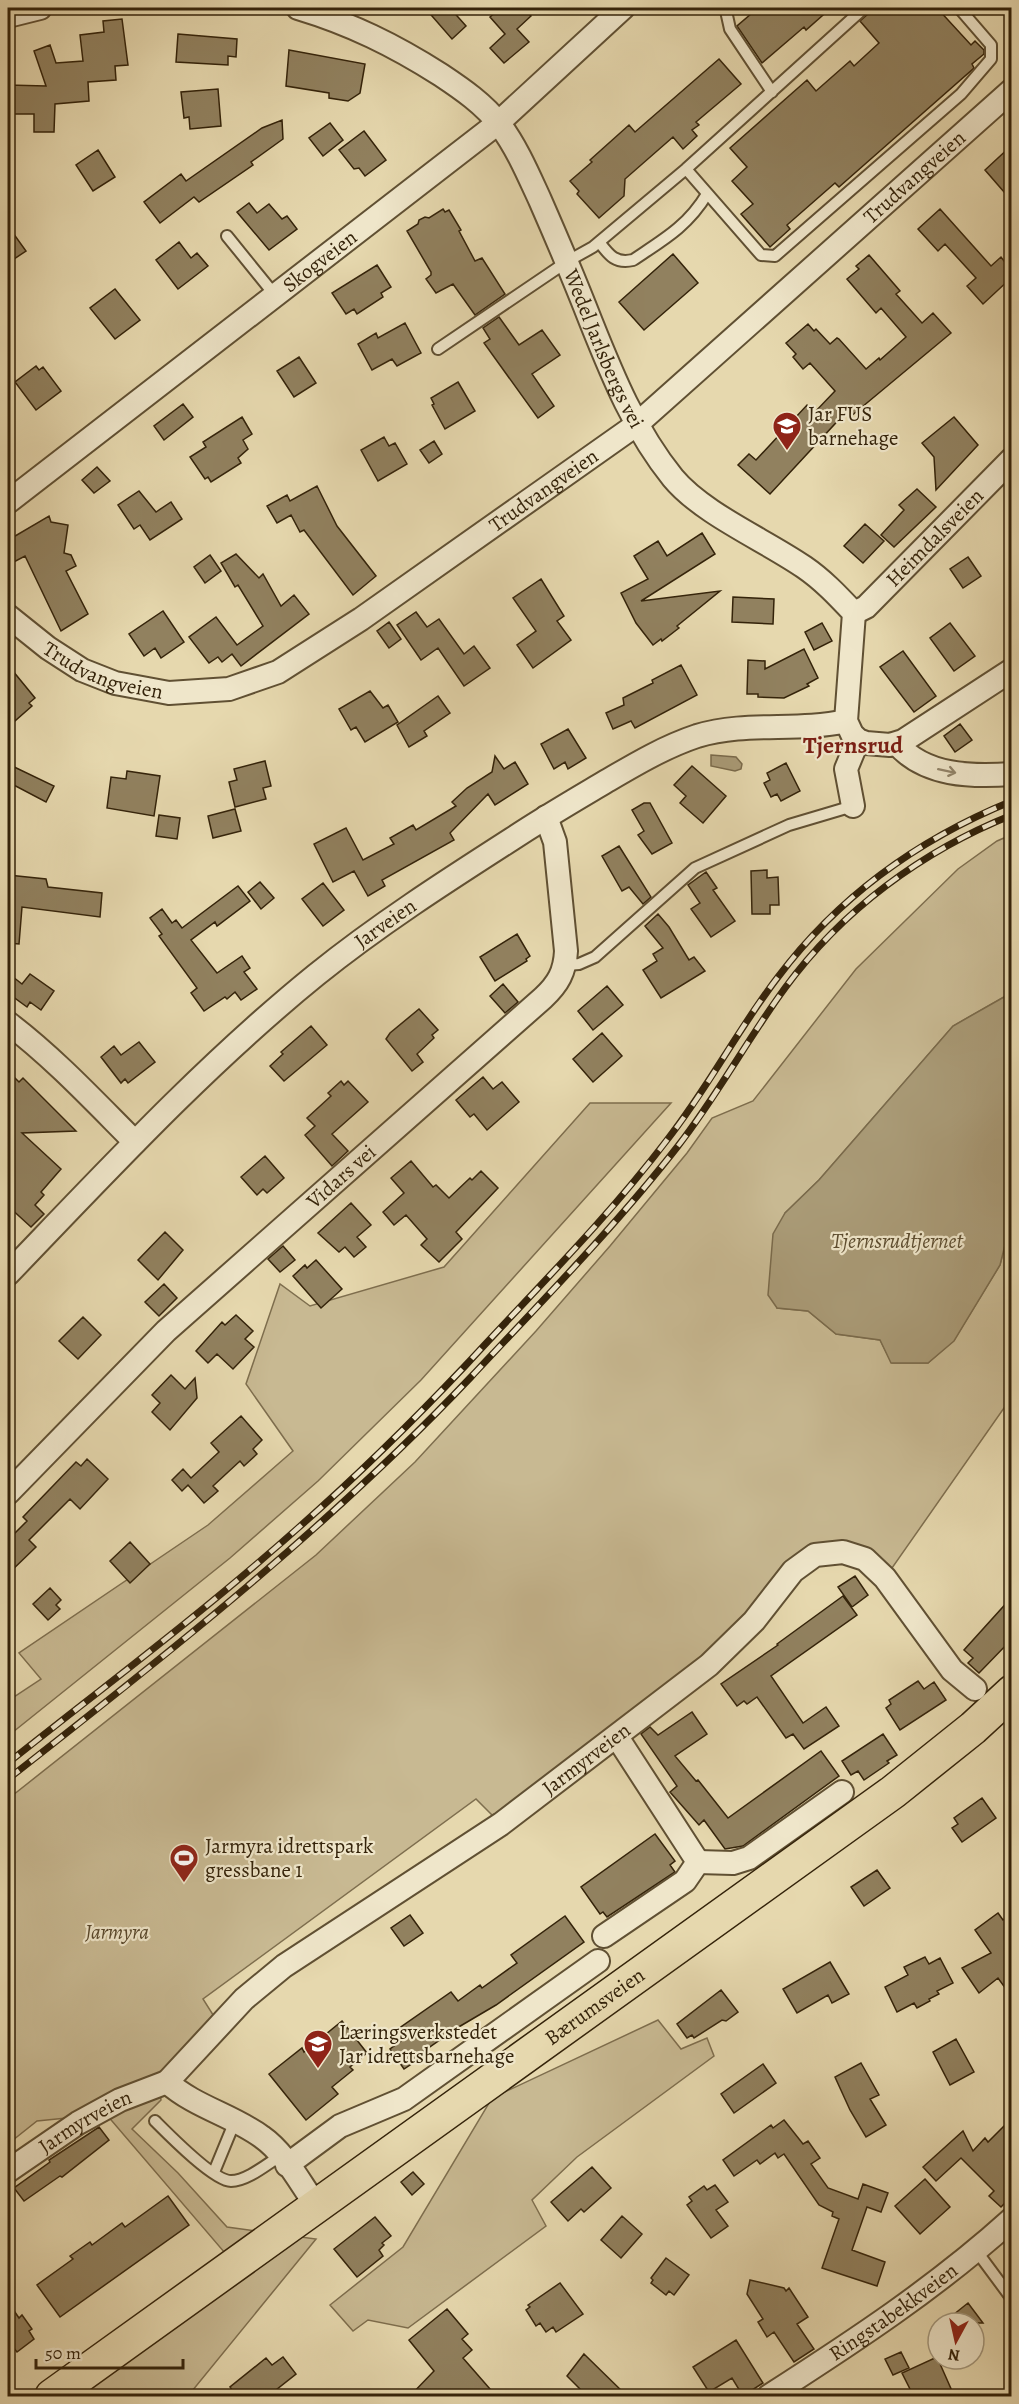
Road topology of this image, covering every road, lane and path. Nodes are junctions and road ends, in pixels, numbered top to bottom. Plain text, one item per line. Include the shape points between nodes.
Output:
1 (40, 8) edge
2 (298, 8) edge
3 (623, 8) edge
4 (728, 8) edge
5 (864, 8) edge
6 (959, 8) edge
7 (8, 16) edge
8 (1011, 90) edge
9 (772, 92) junction
10 (498, 123) junction
11 (686, 169) junction
12 (707, 194) junction
13 (227, 236) dead end
14 (599, 242) junction
15 (567, 261) junction
16 (274, 294) junction
17 (438, 349) dead end
18 (636, 425) junction
19 (1011, 459) edge
20 (8, 502) edge
21 (854, 613) junction
22 (8, 616) edge
23 (1011, 670) edge
24 (846, 721) junction
25 (858, 740) junction
26 (897, 744) junction
27 (1011, 774) edge
28 (853, 806) joint
29 (546, 816) junction
30 (566, 965) junction
31 (8, 1023) edge
32 (135, 1142) junction
33 (8, 1274) edge
34 (8, 1493) edge
35 (975, 1689) dead end
36 (1011, 1692) edge
37 (617, 1737) junction
38 (842, 1792) dead end
39 (698, 1862) junction
40 (604, 1936) dead end
41 (598, 1961) dead end
42 (167, 2082) junction
43 (155, 2121) dead end
44 (235, 2121) junction
45 (283, 2160) junction
46 (8, 2171) edge
47 (214, 2172) junction
48 (316, 2205) junction
49 (1011, 2219) edge
50 (975, 2249) junction
51 (1011, 2299) edge
52 (52, 2397) edge
53 (769, 2397) edge

1 - 7 street
2 - 10 street, Wedel Jarlsbergs vei via 357,27 406,53 471,96
3 - 10 street, Skogveien
4 - 9 lane via 730,29
5 - 9 lane
6 - 12 lane via 991,45 991,59 961,94 775,255 761,255
8 - 18 street, Trudvangveien
9 - 11 lane
10 - 15 street, Wedel Jarlsbergs vei via 519,153
10 - 16 street, Skogveien
11 - 12 lane
11 - 14 lane
12 - 14 lane via 684,225 633,260 616,261
13 - 16 lane
14 - 15 lane
15 - 17 lane
15 - 18 street, Wedel Jarlsbergs vei
16 - 20 street, Skogveien
18 - 21 street, Wedel Jarlsbergs vei via 674,480 696,499 804,567
18 - 22 street, Trudvangveien via 351,626 278,672 229,688 169,693 115,683 82,670
19 - 21 street, Heimdalsveien via 866,607
21 - 24 street
23 - 26 street
24 - 25 street
24 - 29 street, Jarveien via 817,726 736,728 695,737 647,758
25 - 26 street via 880,746
25 - 28 street via 846,769
26 -> 27 street via 910,758 937,769 964,774
28 - 30 lane via 789,825 695,868 595,957
29 - 30 street via 555,842
29 - 32 street, Jarveien via 393,916 316,975
30 - 34 street, Vidars vei via 559,981 543,998 166,1331
31 - 32 street via 68,1075
32 - 33 street, Jarveien
35 - 37 street, Jarmyrveien via 952,1670 885,1578 865,1559 843,1552 815,1555 793,1571 754,1621 709,1665
36 - 48 main road, Bærumsveien via 966,1735 892,1792
37 - 39 street
37 - 42 street, Jarmyrveien via 501,1824 284,1966 244,1999
38 - 39 street via 748,1858 733,1863
39 - 40 street via 684,1881
41 - 45 street via 404,2099 340,2126
42 - 44 street via 183,2096
42 - 46 street, Jarmyrveien via 120,2100 78,2123
43 - 47 lane
44 - 45 street via 263,2137
44 - 47 lane
45 - 47 lane via 231,2181
45 - 48 street
48 - 52 main road, Bærumsveien
49 - 50 street, Ringstabekkveien
50 - 51 lane
50 - 53 street, Ringstabekkveien via 933,2286

